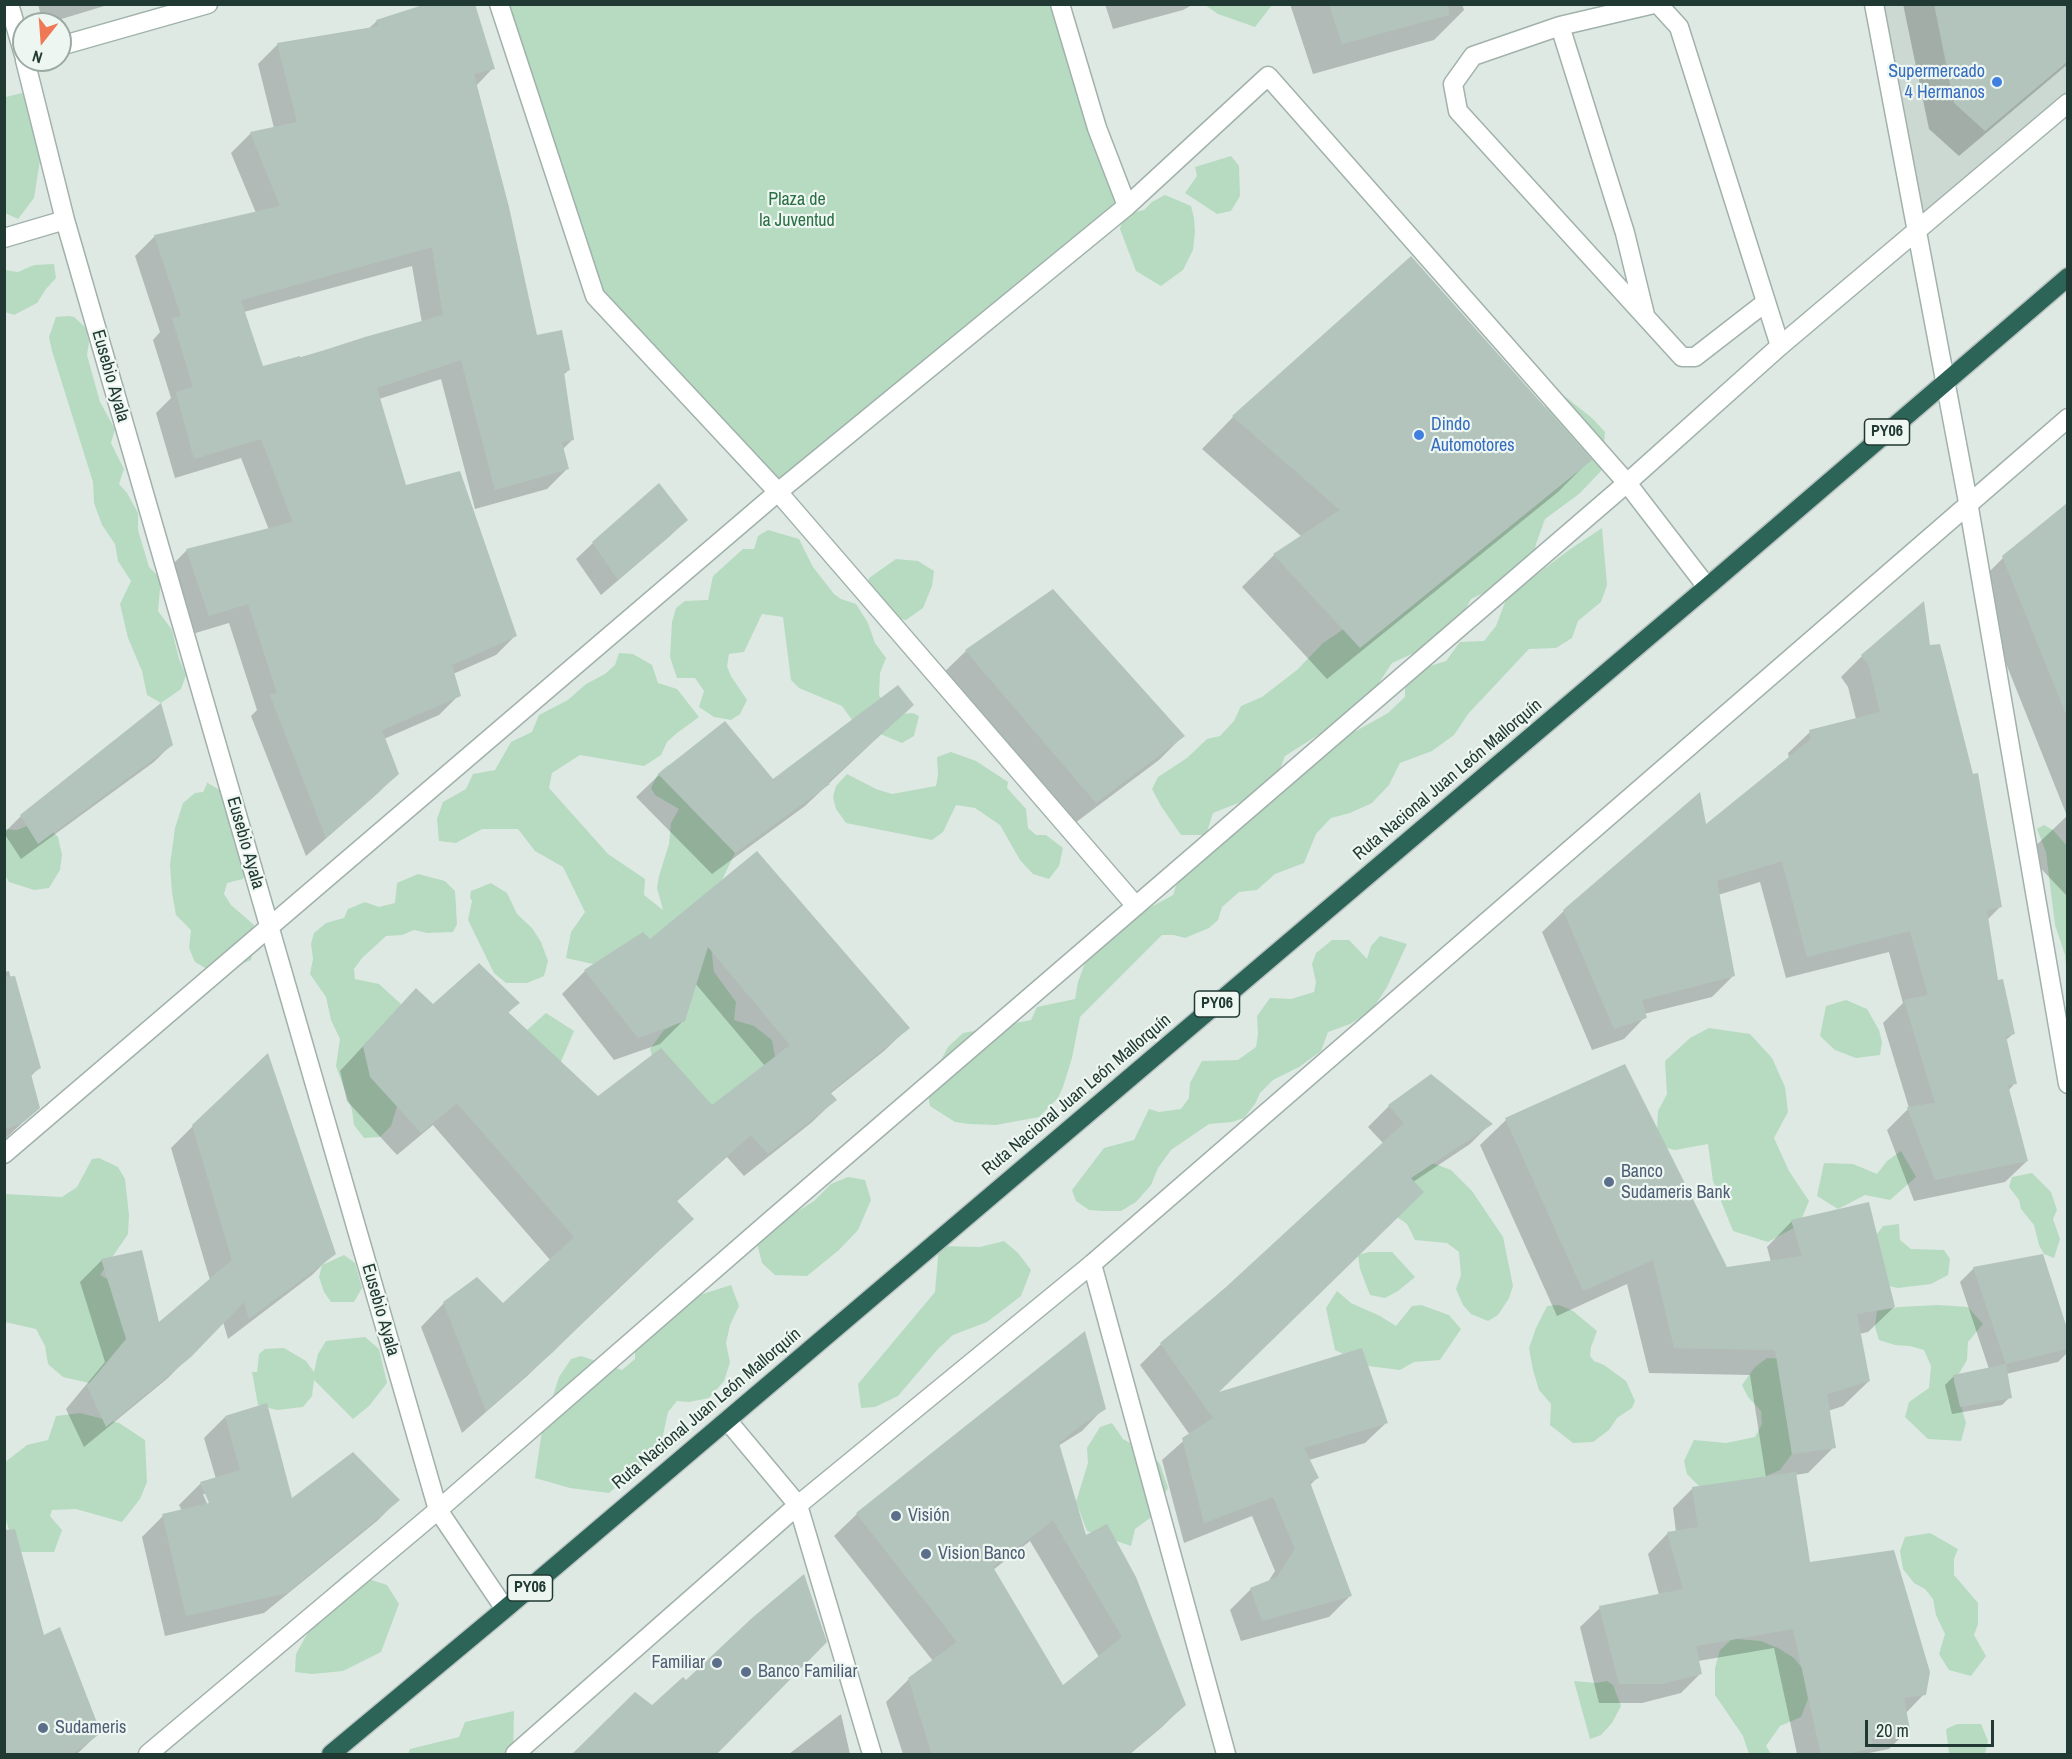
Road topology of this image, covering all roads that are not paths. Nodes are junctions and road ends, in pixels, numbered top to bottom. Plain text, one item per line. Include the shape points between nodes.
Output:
1 (208, 4) edge
2 (499, 4) edge
3 (1060, 4) edge
4 (1656, 4) edge
5 (1874, 4) edge
6 (1560, 26) junction
7 (72, 43) edge
8 (28, 72) edge
9 (2067, 103) edge
10 (1127, 206) junction
11 (65, 220) junction
12 (1917, 230) junction
13 (4, 238) edge
14 (2067, 277) edge
15 (1766, 302) junction
16 (1645, 317) junction
17 (1780, 346) junction
18 (1945, 383) junction
19 (2067, 418) edge
20 (1627, 483) junction
21 (778, 492) junction
22 (1968, 502) junction
23 (1707, 587) junction
24 (1136, 906) junction
25 (269, 927) junction
26 (2067, 1084) edge
27 (4, 1154) edge
28 (1092, 1264) junction
29 (727, 1420) junction
30 (798, 1505) junction
31 (438, 1510) junction
32 (505, 1609) junction
33 (148, 1755) edge
34 (331, 1755) edge
35 (515, 1755) edge
36 (872, 1755) edge
37 (1226, 1755) edge

1 - 7 street
2 - 21 street via 596,296
3 - 10 street via 1097,128
4 - 6 street
4 - 15 street via 1679,27
5 - 12 street
6 - 16 street via 1625,233
6 - 16 street via 1473,56 1453,84 1458,111
8 - 11 street, Eusebio Ayala
9 - 12 street
10 - 20 street via 1268,76
10 - 21 street
11 - 13 street
11 - 25 street, Eusebio Ayala
12 - 17 street
12 - 18 street
14 - 18 highway, Ruta Nacional Juan León Mallorquín / PY06
15 - 16 street via 1695,357 1682,357
15 - 17 street
17 - 20 street
18 - 22 street
18 - 23 highway, Ruta Nacional Juan León Mallorquín / PY06
19 - 22 street
20 - 23 street
20 - 24 street
21 - 24 street
21 - 25 street
22 - 26 street
22 - 28 street
23 - 29 highway, Ruta Nacional Juan León Mallorquín / PY06
24 - 31 street
25 - 27 street
25 - 31 street, Eusebio Ayala
28 - 30 street
28 - 37 street
29 - 30 street
29 - 32 highway, Ruta Nacional Juan León Mallorquín / PY06
30 - 35 street
30 - 36 street
31 - 32 street, Eusebio Ayala
31 - 33 street
32 - 34 highway, Ruta Nacional Juan León Mallorquín / PY06

